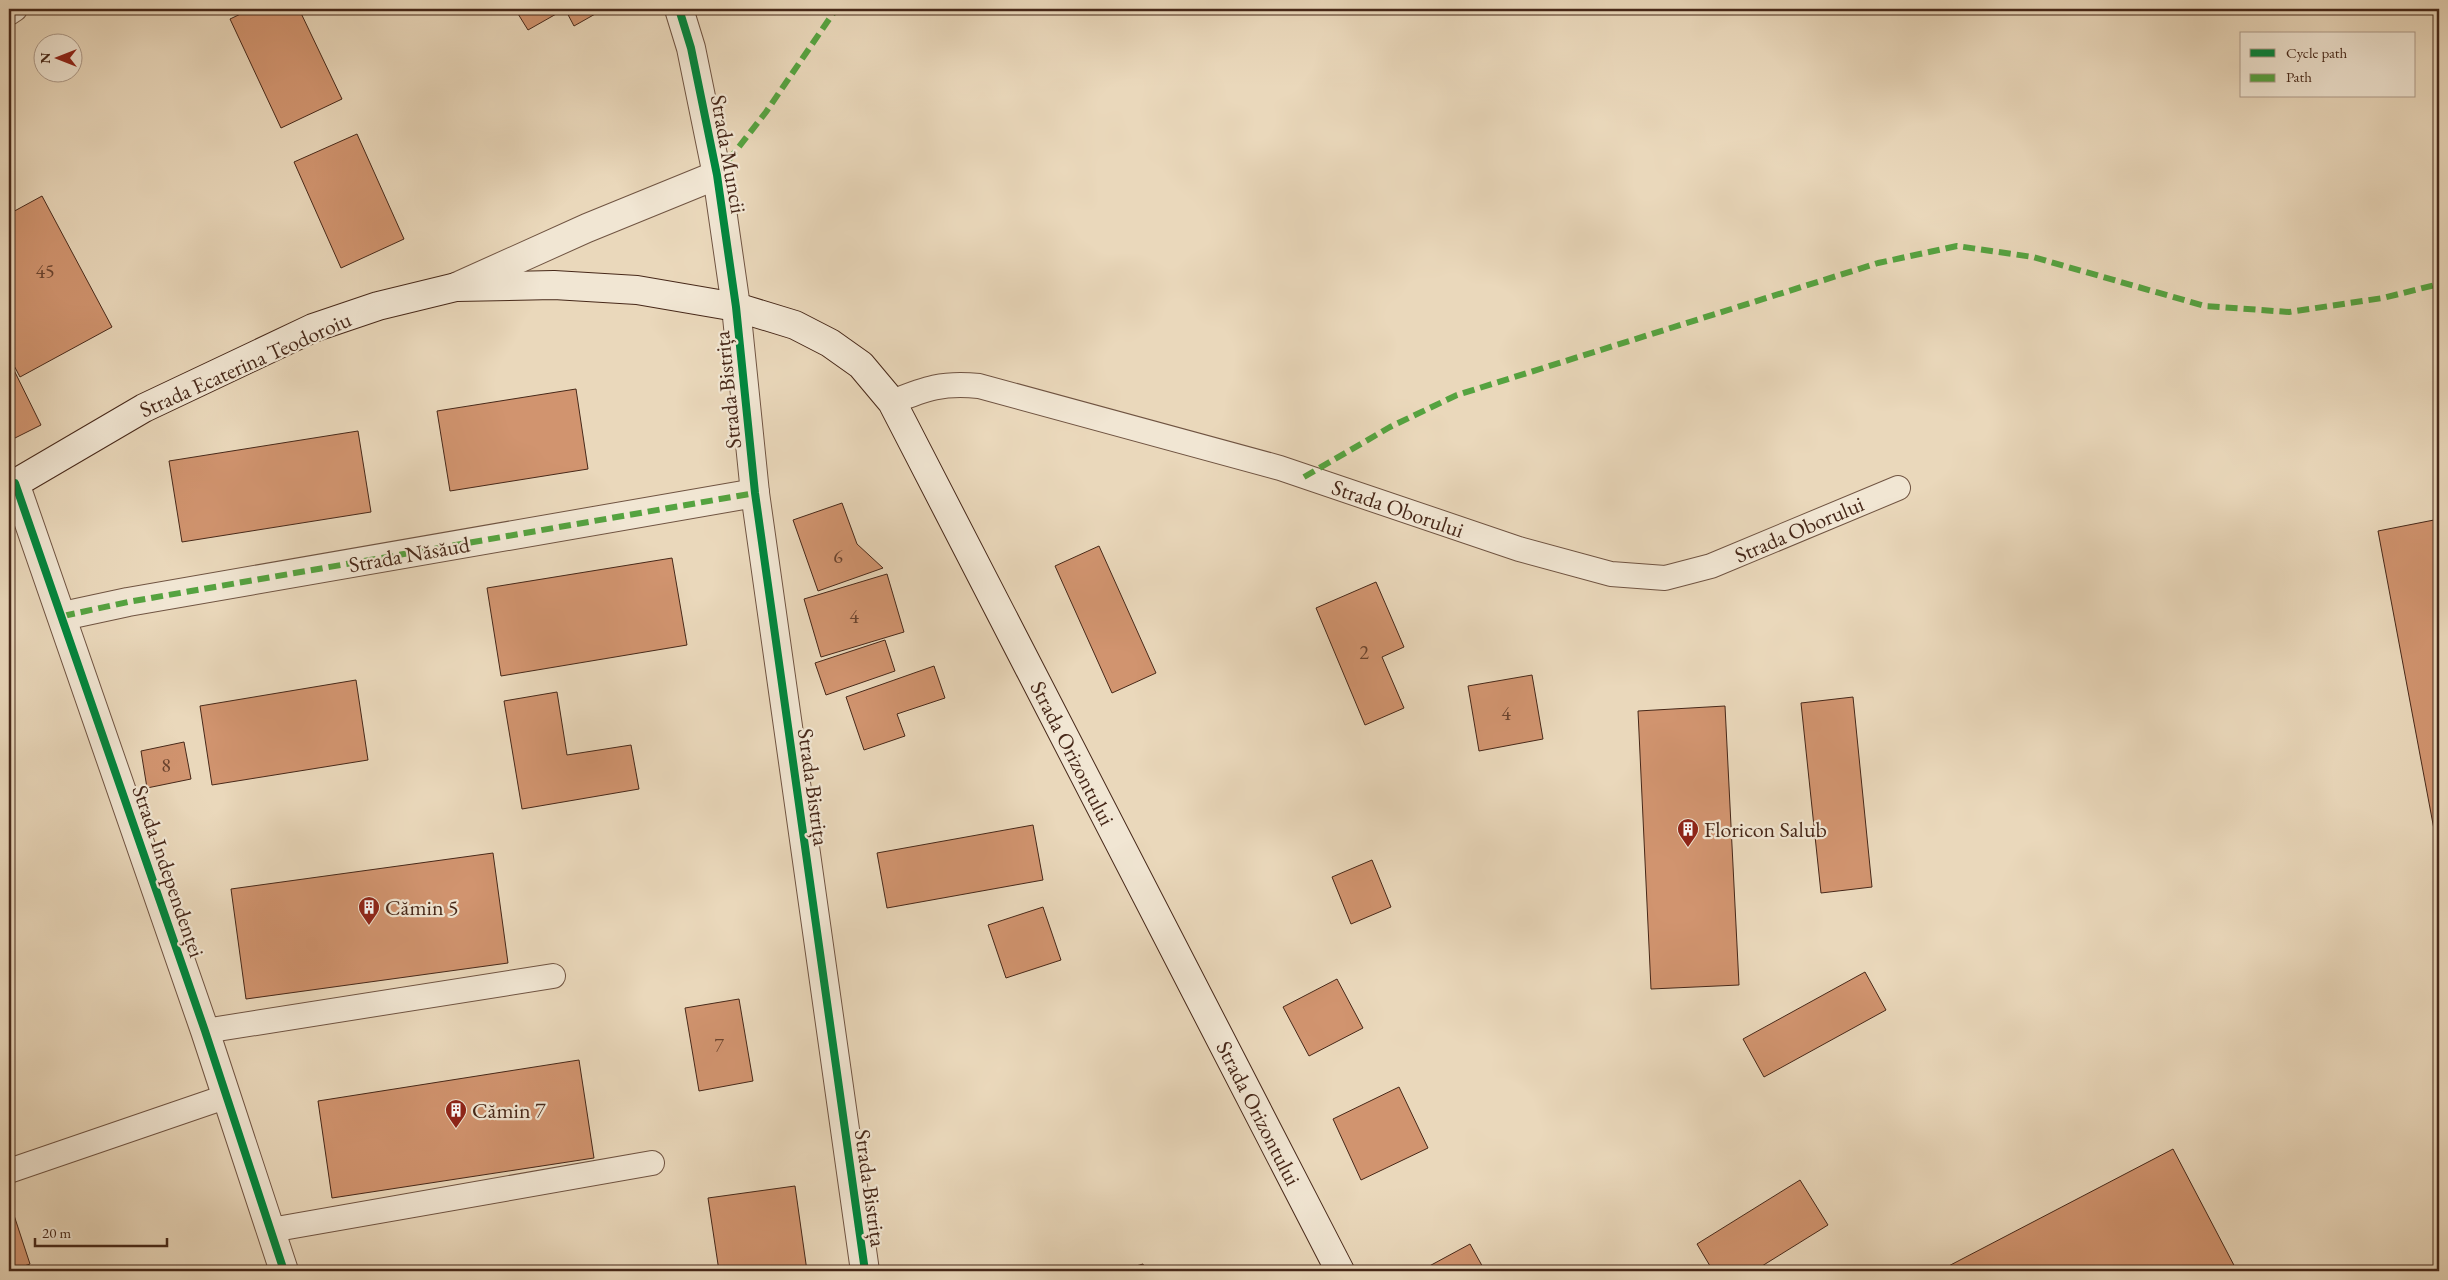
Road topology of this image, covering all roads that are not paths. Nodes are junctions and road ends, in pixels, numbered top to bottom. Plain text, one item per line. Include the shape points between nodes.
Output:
1 (15, 9) edge
2 (679, 9) edge
3 (9, 13) edge
4 (717, 175) junction
5 (456, 287) junction
6 (736, 307) junction
7 (892, 402) junction
8 (12, 485) edge
9 (1898, 488) dead end
10 (755, 493) junction
11 (63, 616) junction
12 (553, 976) dead end
13 (205, 1031) junction
14 (225, 1097) junction
15 (652, 1163) dead end
16 (9, 1172) edge
17 (271, 1230) junction
18 (284, 1271) edge
19 (865, 1271) edge
20 (1340, 1271) edge

1 - 3 lane
2 - 4 street, Strada Muncii via 691,48
4 - 5 street via 586,228
4 - 6 street, Strada Muncii
5 - 6 street, Strada Ecaterina Teodoroiu via 554,285 637,290
5 - 8 street, Strada Ecaterina Teodoroiu via 378,306 313,328 144,408
6 - 7 street, Strada Orizontului via 795,325 830,342 861,365
6 - 10 street, Strada Bistrița
7 - 9 lane, Strada Oborului via 932,387 955,383 979,386 1280,468 1519,549 1611,574 1664,578 1711,566
7 - 20 street, Strada Orizontului
8 - 11 street, Strada Independenței
10 - 11 street, Strada Năsăud
10 - 19 street, Strada Bistrița
11 - 13 street, Strada Independenței
12 - 13 lane
13 - 14 street, Strada Independenței
14 - 16 lane
14 - 17 street, Strada Independenței
15 - 17 lane
17 - 18 street, Strada Independenței

